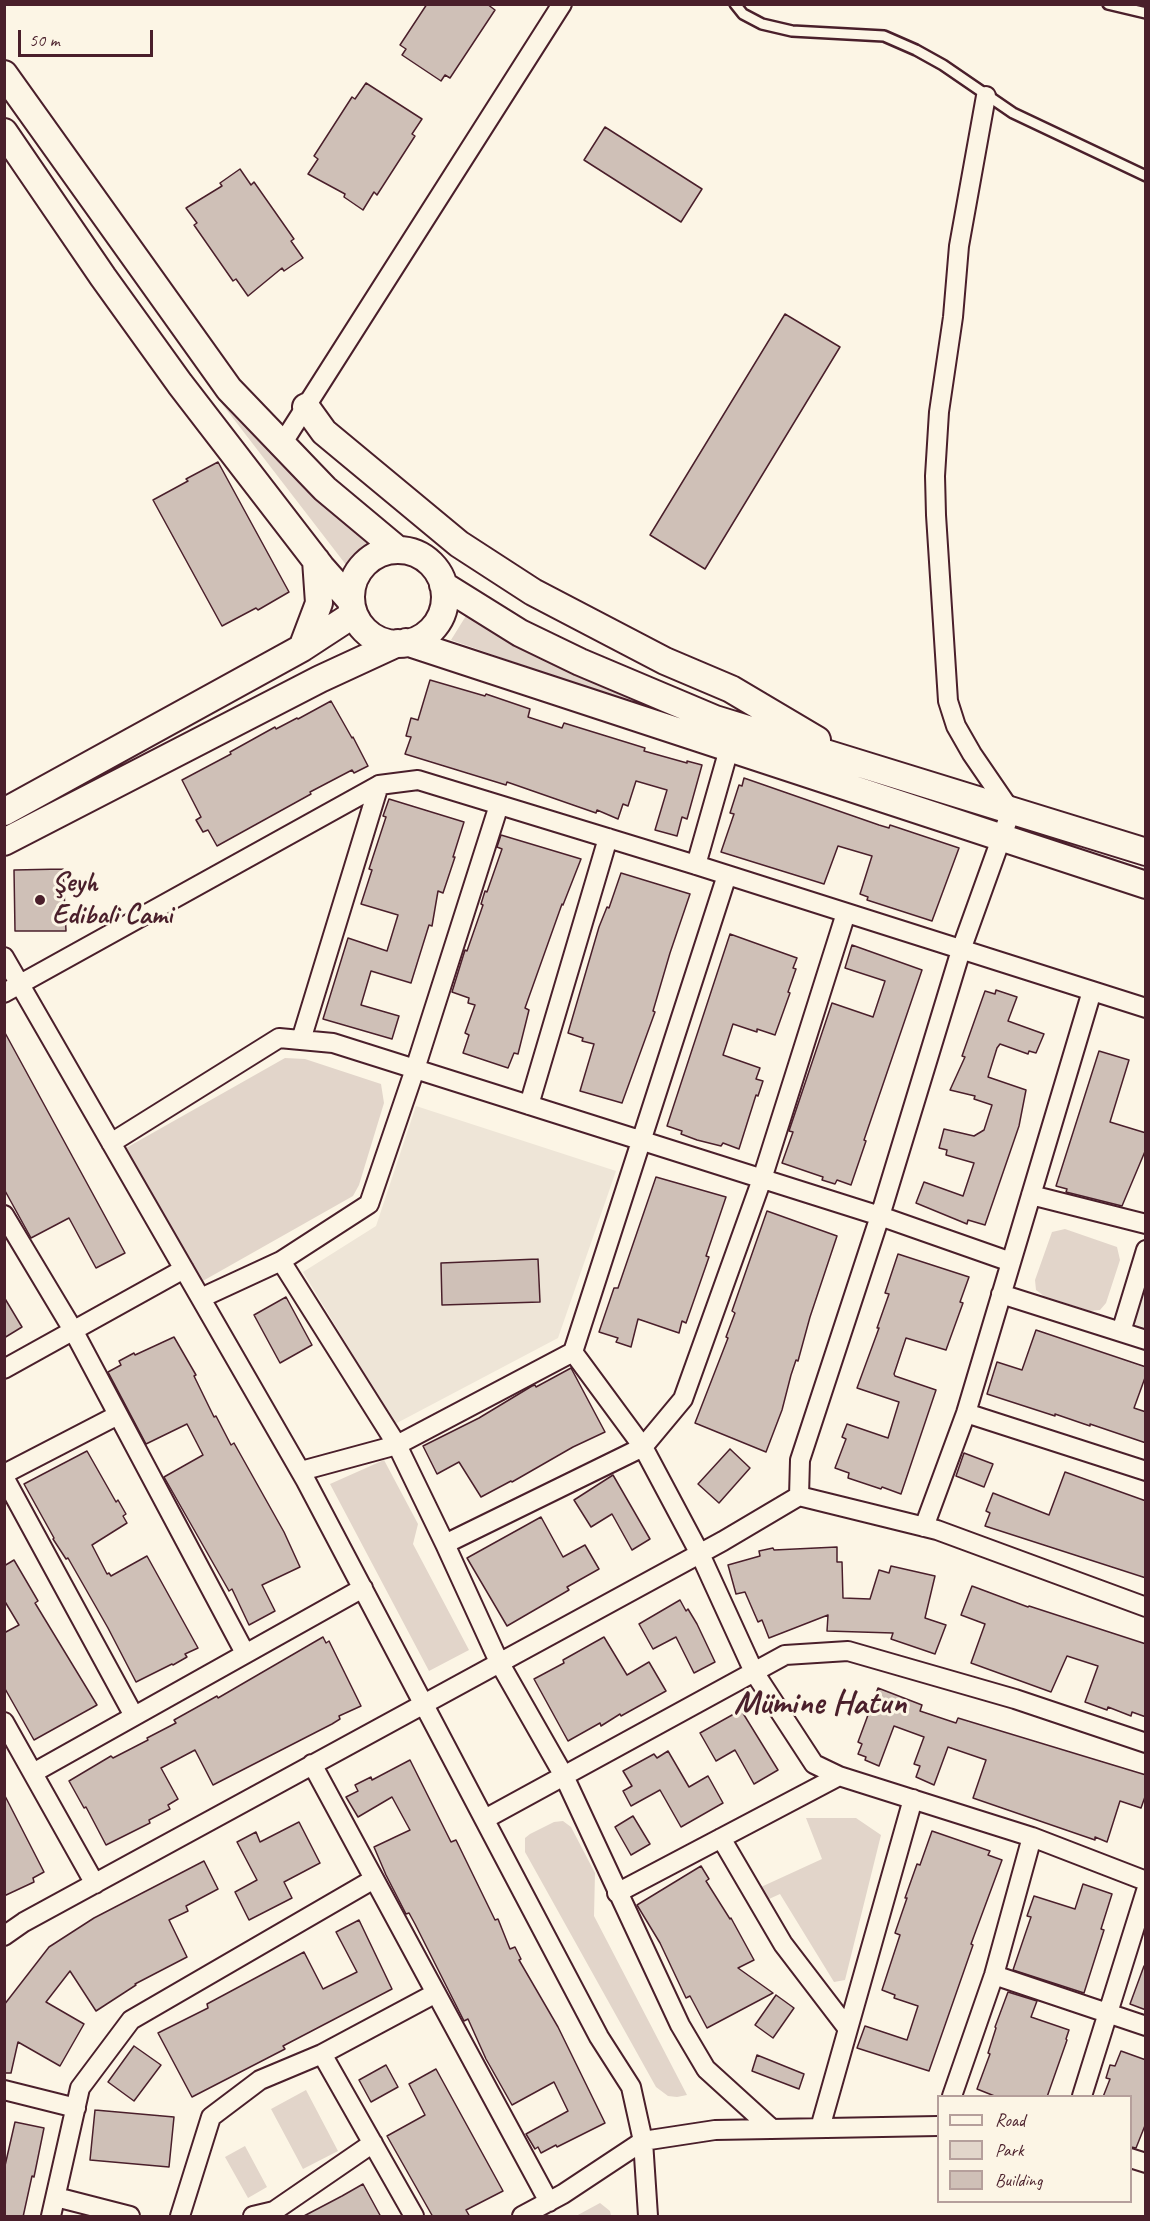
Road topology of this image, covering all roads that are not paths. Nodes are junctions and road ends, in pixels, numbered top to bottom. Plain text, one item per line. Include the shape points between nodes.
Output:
1 (562, 4) edge
2 (735, 4) edge
3 (1108, 4) edge
4 (1146, 13) edge
5 (4, 74) edge
6 (986, 96) junction
7 (4, 132) edge
8 (1146, 176) edge
9 (306, 407) junction
10 (282, 444) junction
11 (398, 550) junction
12 (316, 560) junction
13 (443, 585) junction
14 (353, 607) junction
15 (402, 643) junction
16 (303, 648) junction
17 (729, 749) junction
18 (853, 762) junction
19 (380, 785) junction
20 (499, 804) junction
21 (1011, 811) junction
22 (4, 812) edge
23 (1001, 837) junction
24 (608, 838) junction
25 (4, 843) edge
26 (1146, 852) edge
27 (696, 865) junction
28 (728, 875) junction
29 (1146, 885) edge
30 (846, 913) junction
31 (961, 950) junction
32 (4, 957) edge
33 (12, 988) edge
34 (1092, 992) junction
35 (1146, 1008) edge
36 (301, 1040) junction
37 (415, 1069) junction
38 (529, 1105) junction
39 (641, 1140) junction
40 (111, 1143) junction
41 (762, 1179) junction
42 (1031, 1196) junction
43 (4, 1215) edge
44 (880, 1216) junction
45 (1146, 1224) edge
46 (1146, 1250) edge
47 (281, 1261) junction
48 (1011, 1262) junction
49 (184, 1269) junction
50 (1001, 1294) junction
51 (201, 1298) junction
52 (73, 1330) junction
53 (1121, 1332) junction
54 (1146, 1340) edge
55 (573, 1352) junction
56 (4, 1369) edge
57 (966, 1413) junction
58 (118, 1415) junction
59 (397, 1445) junction
60 (643, 1447) junction
61 (301, 1471) junction
62 (1146, 1471) edge
63 (4, 1475) edge
64 (799, 1496) junction
65 (924, 1527) junction
66 (445, 1544) junction
67 (700, 1554) junction
68 (363, 1588) junction
69 (1146, 1607) edge
70 (245, 1653) junction
71 (499, 1662) junction
72 (754, 1672) junction
73 (423, 1703) junction
74 (134, 1716) junction
75 (4, 1722) edge
76 (1146, 1743) edge
77 (312, 1764) junction
78 (33, 1773) junction
79 (564, 1776) junction
80 (839, 1776) junction
81 (913, 1799) junction
82 (485, 1819) junction
83 (1032, 1837) junction
84 (721, 1838) junction
85 (374, 1879) junction
86 (1146, 1881) edge
87 (95, 1884) junction
88 (1146, 1891) edge
89 (617, 1893) junction
90 (4, 1936) edge
91 (994, 1975) junction
92 (436, 1993) junction
93 (1108, 2014) junction
94 (1146, 2026) edge
95 (848, 2029) junction
96 (322, 2054) junction
97 (4, 2090) edge
98 (953, 2095) edge
99 (1083, 2095) edge
100 (76, 2108) junction
101 (937, 2126) edge
102 (820, 2128) junction
103 (772, 2129) junction
104 (643, 2140) junction
105 (373, 2143) junction
106 (56, 2197) junction
107 (549, 2202) junction
108 (51, 2217) edge
109 (130, 2217) edge
110 (180, 2217) edge
111 (253, 2217) edge
112 (414, 2217) edge
113 (522, 2217) edge
114 (648, 2217) edge

1 - 9 street
2 - 6 lane via 743,14 762,24 792,31 885,36 943,66
3 - 4 lane
5 - 10 street via 229,389
6 - 8 lane via 1013,113
6 - 21 street via 959,246 934,476 948,701 956,726 972,754
7 - 12 street via 180,384
9 - 10 street
9 - 18 street via 324,432 459,544 533,592 665,661 731,689
10 - 11 street via 325,489
11 - 13 street via 429,561
11 - 14 street via 376,555 365,563 352,586
12 - 14 street
12 - 16 street via 319,603
13 - 15 street via 445,599 435,625 425,635
13 - 18 street via 520,633 602,671 716,719
14 - 15 street via 361,626 372,636
14 - 16 street
15 - 17 street
15 - 25 street via 320,679
16 - 22 street
17 - 23 street
17 - 27 street
18 - 21 street
19 - 20 street via 418,780
19 - 33 street
19 - 36 street
20 - 24 street
20 - 37 street
21 - 23 street
21 - 26 street
23 - 29 street
23 - 31 street
24 - 27 street
24 - 38 street
27 - 28 street
28 - 30 street
28 - 39 street
30 - 31 street
30 - 41 street
31 - 34 street
31 - 44 street
32 - 33 street
33 - 40 street
34 - 35 street
34 - 42 street
36 - 37 street via 333,1043
36 - 40 street via 279,1038
37 - 38 street
37 - 47 street via 369,1204
38 - 39 street
39 - 41 street
39 - 55 street
40 - 49 street
41 - 44 street
41 - 60 street via 683,1399
42 - 45 street
42 - 48 street
43 - 52 street
44 - 48 street
44 - 64 street via 800,1460
46 - 53 street
47 - 51 street
47 - 59 street
48 - 50 street
49 - 51 street
49 - 52 street
50 - 53 street
50 - 57 street
51 - 61 street
52 - 56 street
52 - 58 street
53 - 54 street
55 - 59 street
55 - 60 street
57 - 62 street
57 - 65 street
58 - 63 street
58 - 70 street
59 - 61 street
59 - 66 street
60 - 66 street
60 - 67 street
61 - 68 street
63 - 74 street
64 - 65 street
64 - 67 street
65 - 69 street
66 - 71 street
67 - 71 street
67 - 72 street
68 - 70 street
68 - 73 street
70 - 74 street
71 - 73 street
71 - 79 street
72 - 76 street via 785,1655 848,1651 1015,1699
72 - 79 street
72 - 80 street via 814,1764
73 - 77 street
73 - 82 street
74 - 78 street
75 - 78 street
77 - 85 street
77 - 87 street
78 - 87 street
79 - 82 street
79 - 89 street
80 - 81 street
80 - 84 street
81 - 83 street
81 - 95 street
82 - 104 street via 599,2037 631,2087
83 - 86 street
83 - 91 street
84 - 89 street
84 - 95 street via 783,1944
85 - 92 street
85 - 100 street via 131,2020 80,2088
87 - 90 street
88 - 93 street
89 - 103 street via 680,2025 706,2069
91 - 93 street
91 - 98 street
92 - 96 street
92 - 107 street
93 - 94 street
93 - 99 street
95 - 102 street
96 - 105 street
96 - 110 street via 260,2080 211,2117
97 - 100 street
100 - 106 street
101 - 102 street
102 - 103 street
103 - 104 street via 716,2130
104 - 107 street
104 - 114 street
105 - 111 street via 274,2211
105 - 112 street
106 - 108 street
106 - 109 street
107 - 113 street

